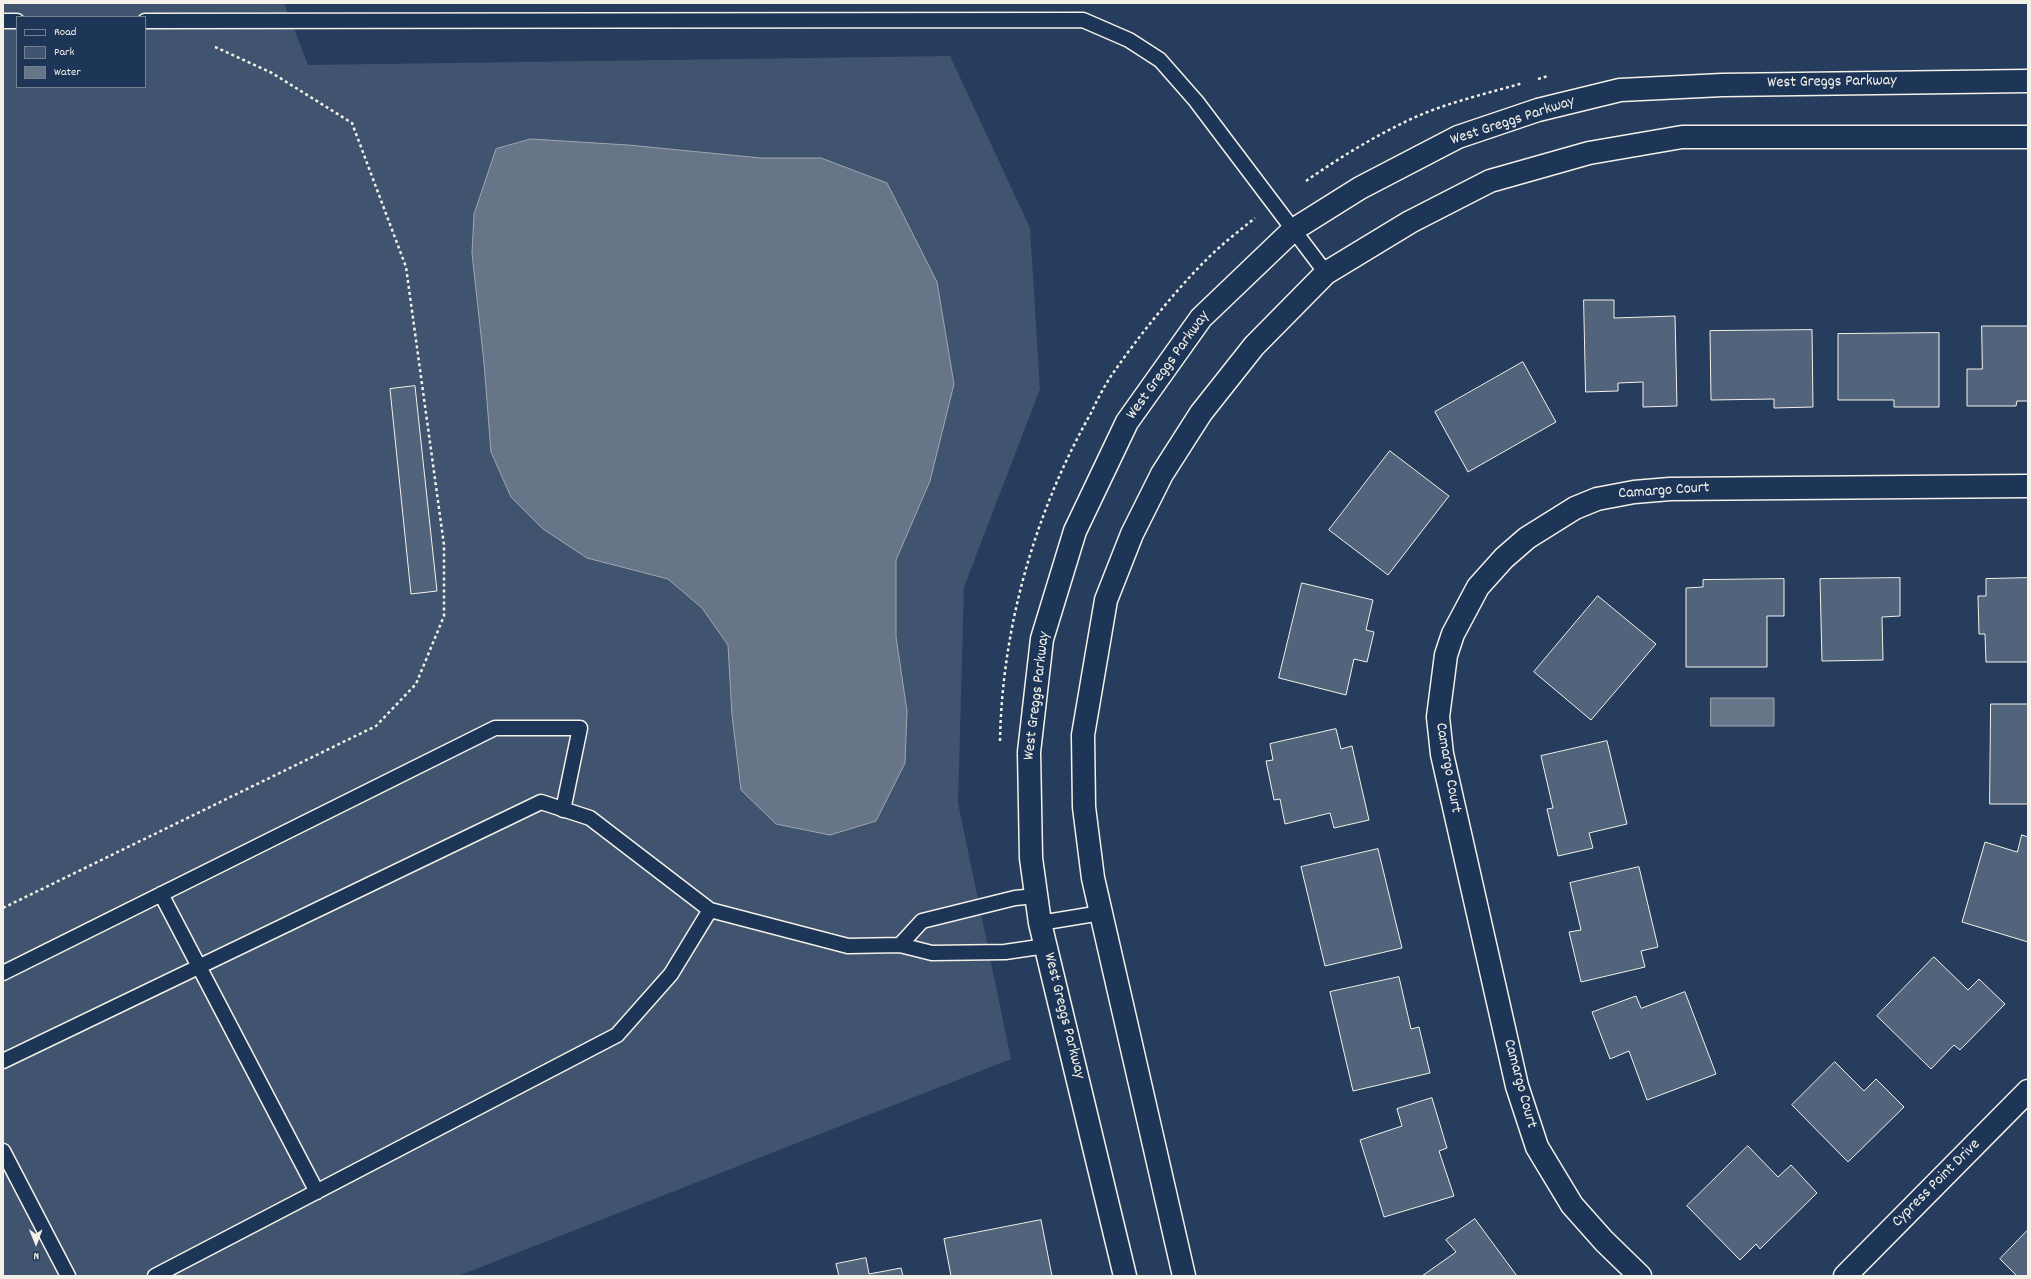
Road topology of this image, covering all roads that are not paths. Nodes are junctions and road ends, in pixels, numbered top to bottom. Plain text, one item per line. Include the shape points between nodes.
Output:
1 (3, 21) edge
2 (16, 21) edge
3 (146, 21) edge
4 (2028, 81) edge
5 (2028, 137) edge
6 (1293, 230) junction
7 (1326, 273) junction
8 (2028, 486) edge
9 (564, 810) junction
10 (161, 894) junction
11 (1036, 896) junction
12 (710, 910) junction
13 (1101, 913) junction
14 (1040, 923) junction
15 (900, 945) junction
16 (1046, 946) junction
17 (199, 967) junction
18 (3, 973) edge
19 (3, 1061) edge
20 (2028, 1091) edge
21 (3, 1151) edge
22 (317, 1192) junction
23 (68, 1276) edge
24 (155, 1276) edge
25 (1125, 1276) edge
26 (1184, 1276) edge
27 (1640, 1276) edge
28 (1845, 1276) edge

1 - 2 lane
3 - 6 lane via 1083,20 1128,40 1160,60 1196,101
4 - 6 street, West Greggs Parkway via 1722,85 1620,90 1538,110 1458,137 1360,188
5 - 7 street via 1682,137 1589,153 1490,181 1410,222
6 - 7 lane
6 - 11 street, West Greggs Parkway via 1201,318 1127,422 1075,531 1042,639 1030,744 1031,858
7 - 13 street via 1254,346 1201,413 1162,474 1132,534 1106,600 1083,735 1084,806 1093,878
8 - 27 street, Camargo Court via 1670,489 1597,499 1575,508 1527,538 1504,558 1478,587 1453,634 1446,655 1438,716 1442,754 1517,1086 1537,1147 1572,1205 1604,1242
9 - 10 lane via 580,728 495,728
9 - 12 lane via 590,818
9 - 17 lane via 541,802
10 - 17 lane
10 - 18 lane
11 - 14 street, West Greggs Parkway
11 - 15 lane via 1015,898 922,921
12 - 15 lane via 848,946
12 - 22 lane via 672,974 617,1034
13 - 14 lane
13 - 26 street
14 - 16 street, West Greggs Parkway
15 - 16 lane via 932,953 1005,952
16 - 25 street, West Greggs Parkway
17 - 19 lane
17 - 22 lane
20 - 28 street, Cypress Point Drive
21 - 23 lane
22 - 24 lane

